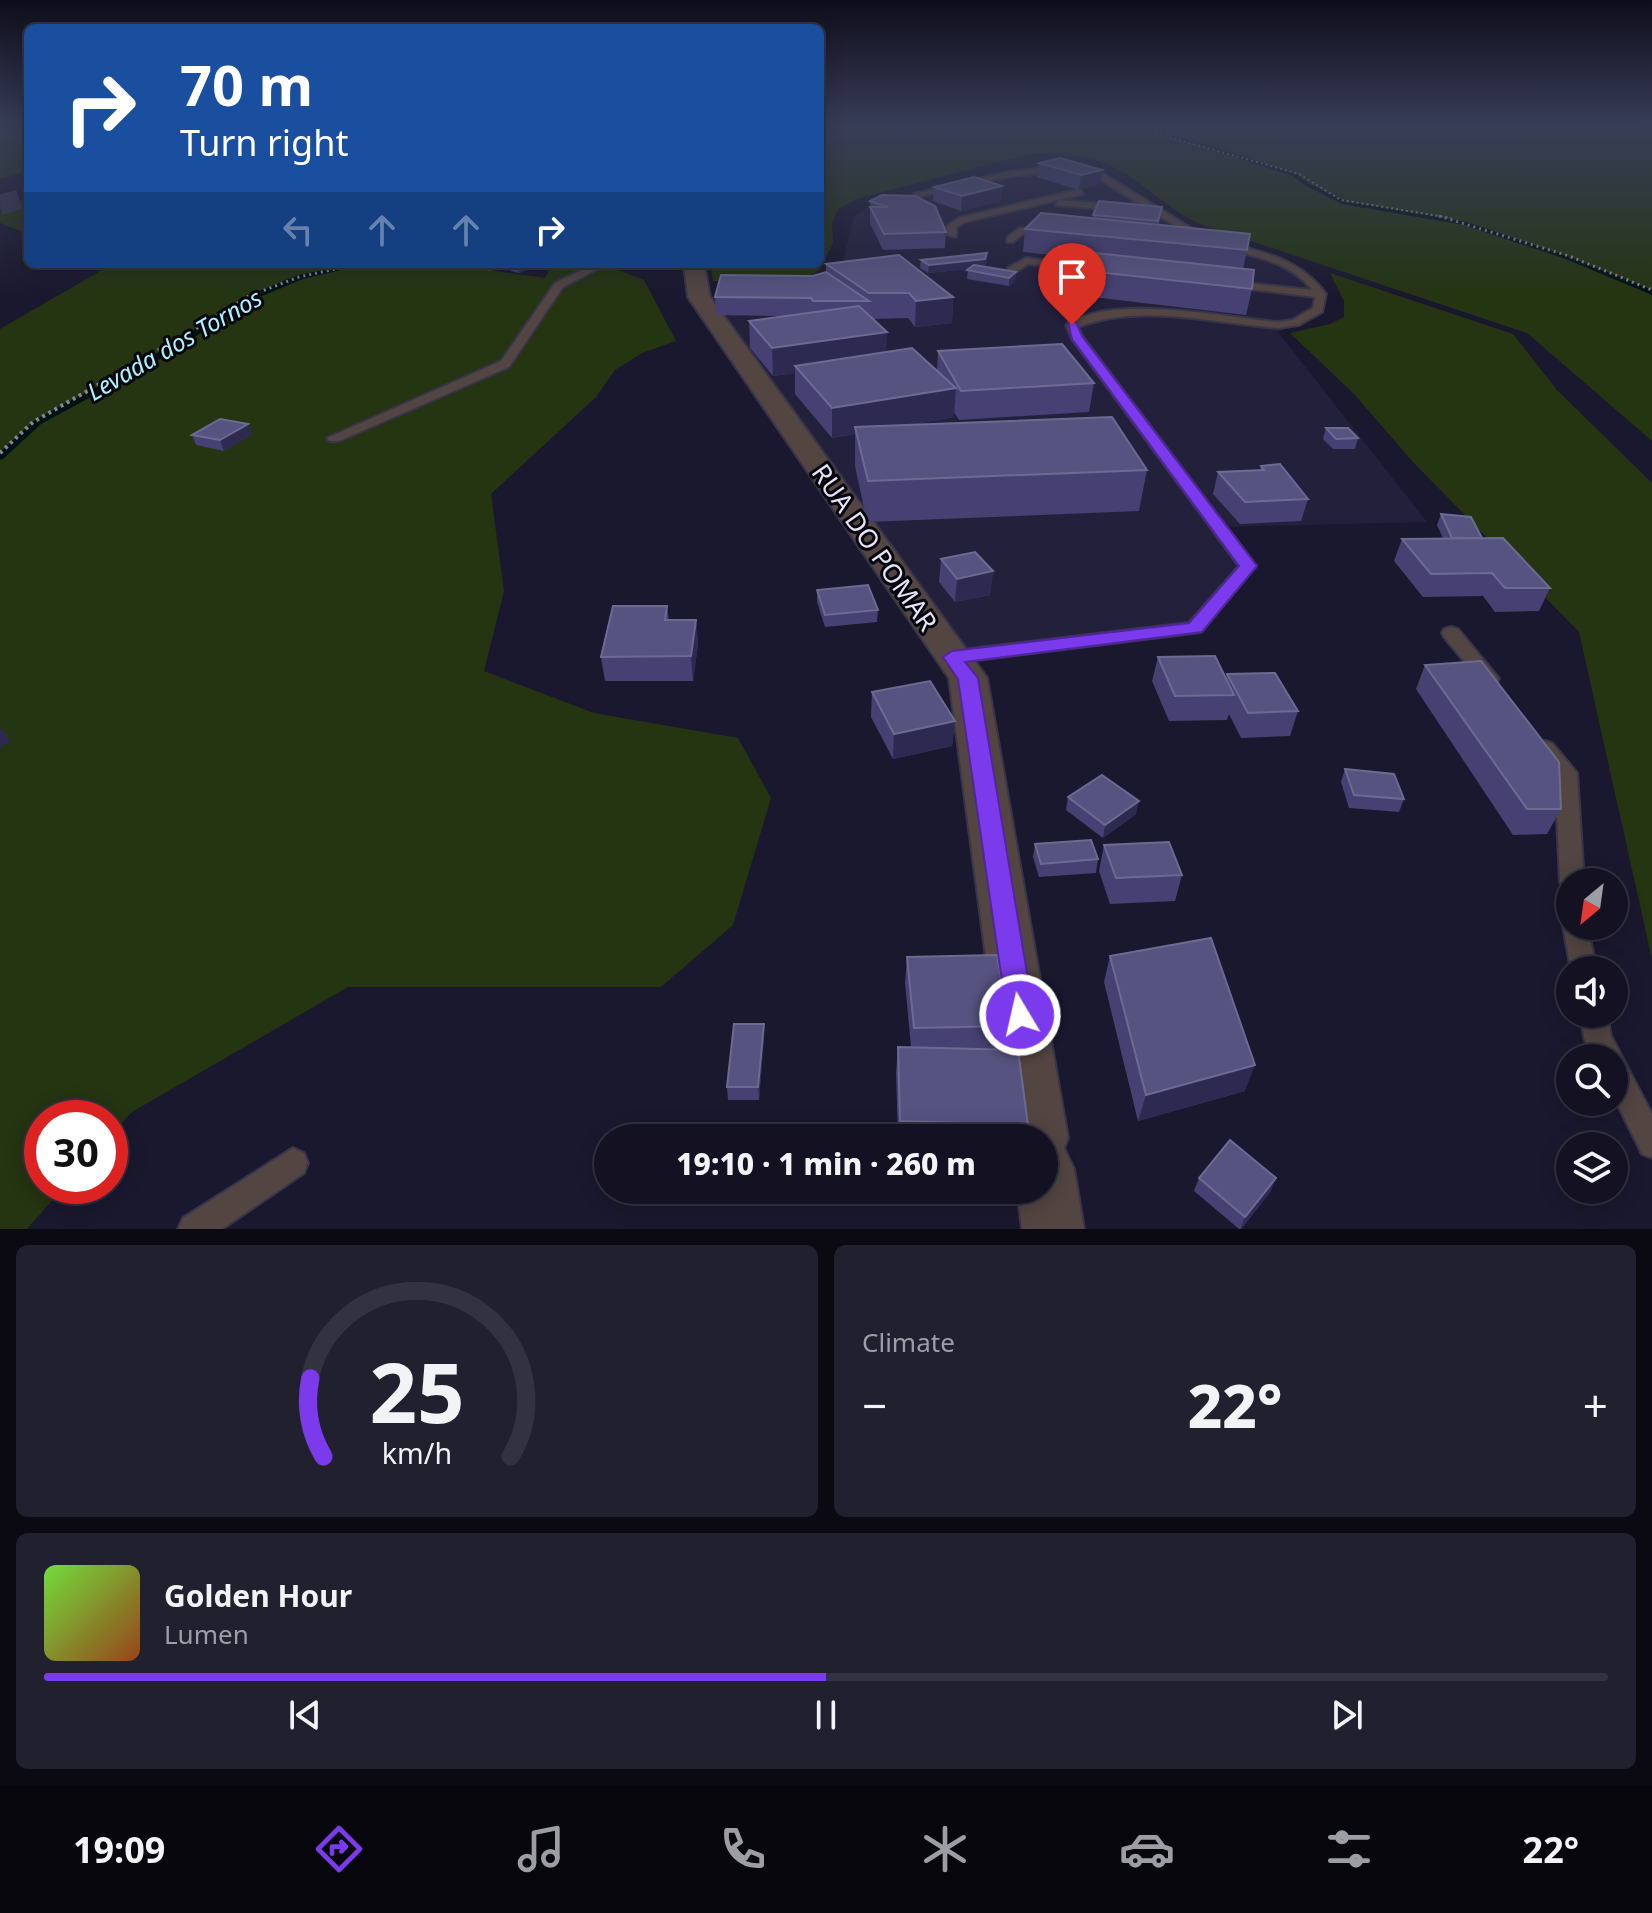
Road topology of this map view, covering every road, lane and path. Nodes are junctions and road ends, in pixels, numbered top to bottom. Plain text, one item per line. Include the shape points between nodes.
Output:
1 (978, 182) edge
2 (1111, 182) edge
3 (1308, 182) edge
4 (1080, 192) edge
5 (918, 194) edge
6 (1040, 202) junction
7 (1154, 208) junction
8 (1063, 232) edge
9 (953, 235) dead end
10 (1010, 240) dead end
11 (1185, 242) edge
12 (1211, 242) junction
13 (340, 268) edge
14 (563, 268) edge
15 (594, 268) edge
16 (695, 268) edge
17 (1012, 270) edge
18 (1117, 271) edge
19 (1223, 283) edge
20 (559, 285) junction
21 (1652, 290) edge
22 (1321, 294) junction
23 (334, 438) dead end
24 (0, 453) edge
25 (1451, 633) dead end
26 (952, 657) junction
27 (1499, 691) edge
28 (1527, 726) edge
29 (1571, 868) edge
30 (1628, 1096) edge
31 (1037, 1124) edge
32 (1652, 1144) edge
33 (293, 1163) dead end
34 (1049, 1204) edge
35 (194, 1229) edge
36 (1053, 1229) edge

1 - 5 lane
2 - 7 lane
3 - 21 path via 1347,202 1468,223
4 - 6 lane
6 - 7 lane
6 - 9 lane via 962,220 952,226
7 - 12 lane
8 - 10 lane via 1022,230
11 - 12 lane
12 - 22 lane via 1295,267
13 - 24 path via 249,296 33,422
14 - 20 lane
15 - 20 lane
16 - 26 street, RUA DO POMAR via 699,297
17 - 18 lane via 1026,261
19 - 22 lane
20 - 23 lane via 505,364
22 - 26 lane via 1318,310 1295,323 1120,311 1091,315 1072,325 1248,566 1195,628
25 - 27 lane
26 - 31 street, RUA DO POMAR via 968,678
28 - 29 lane via 1566,773
30 - 32 lane
33 - 35 lane
34 - 36 street

